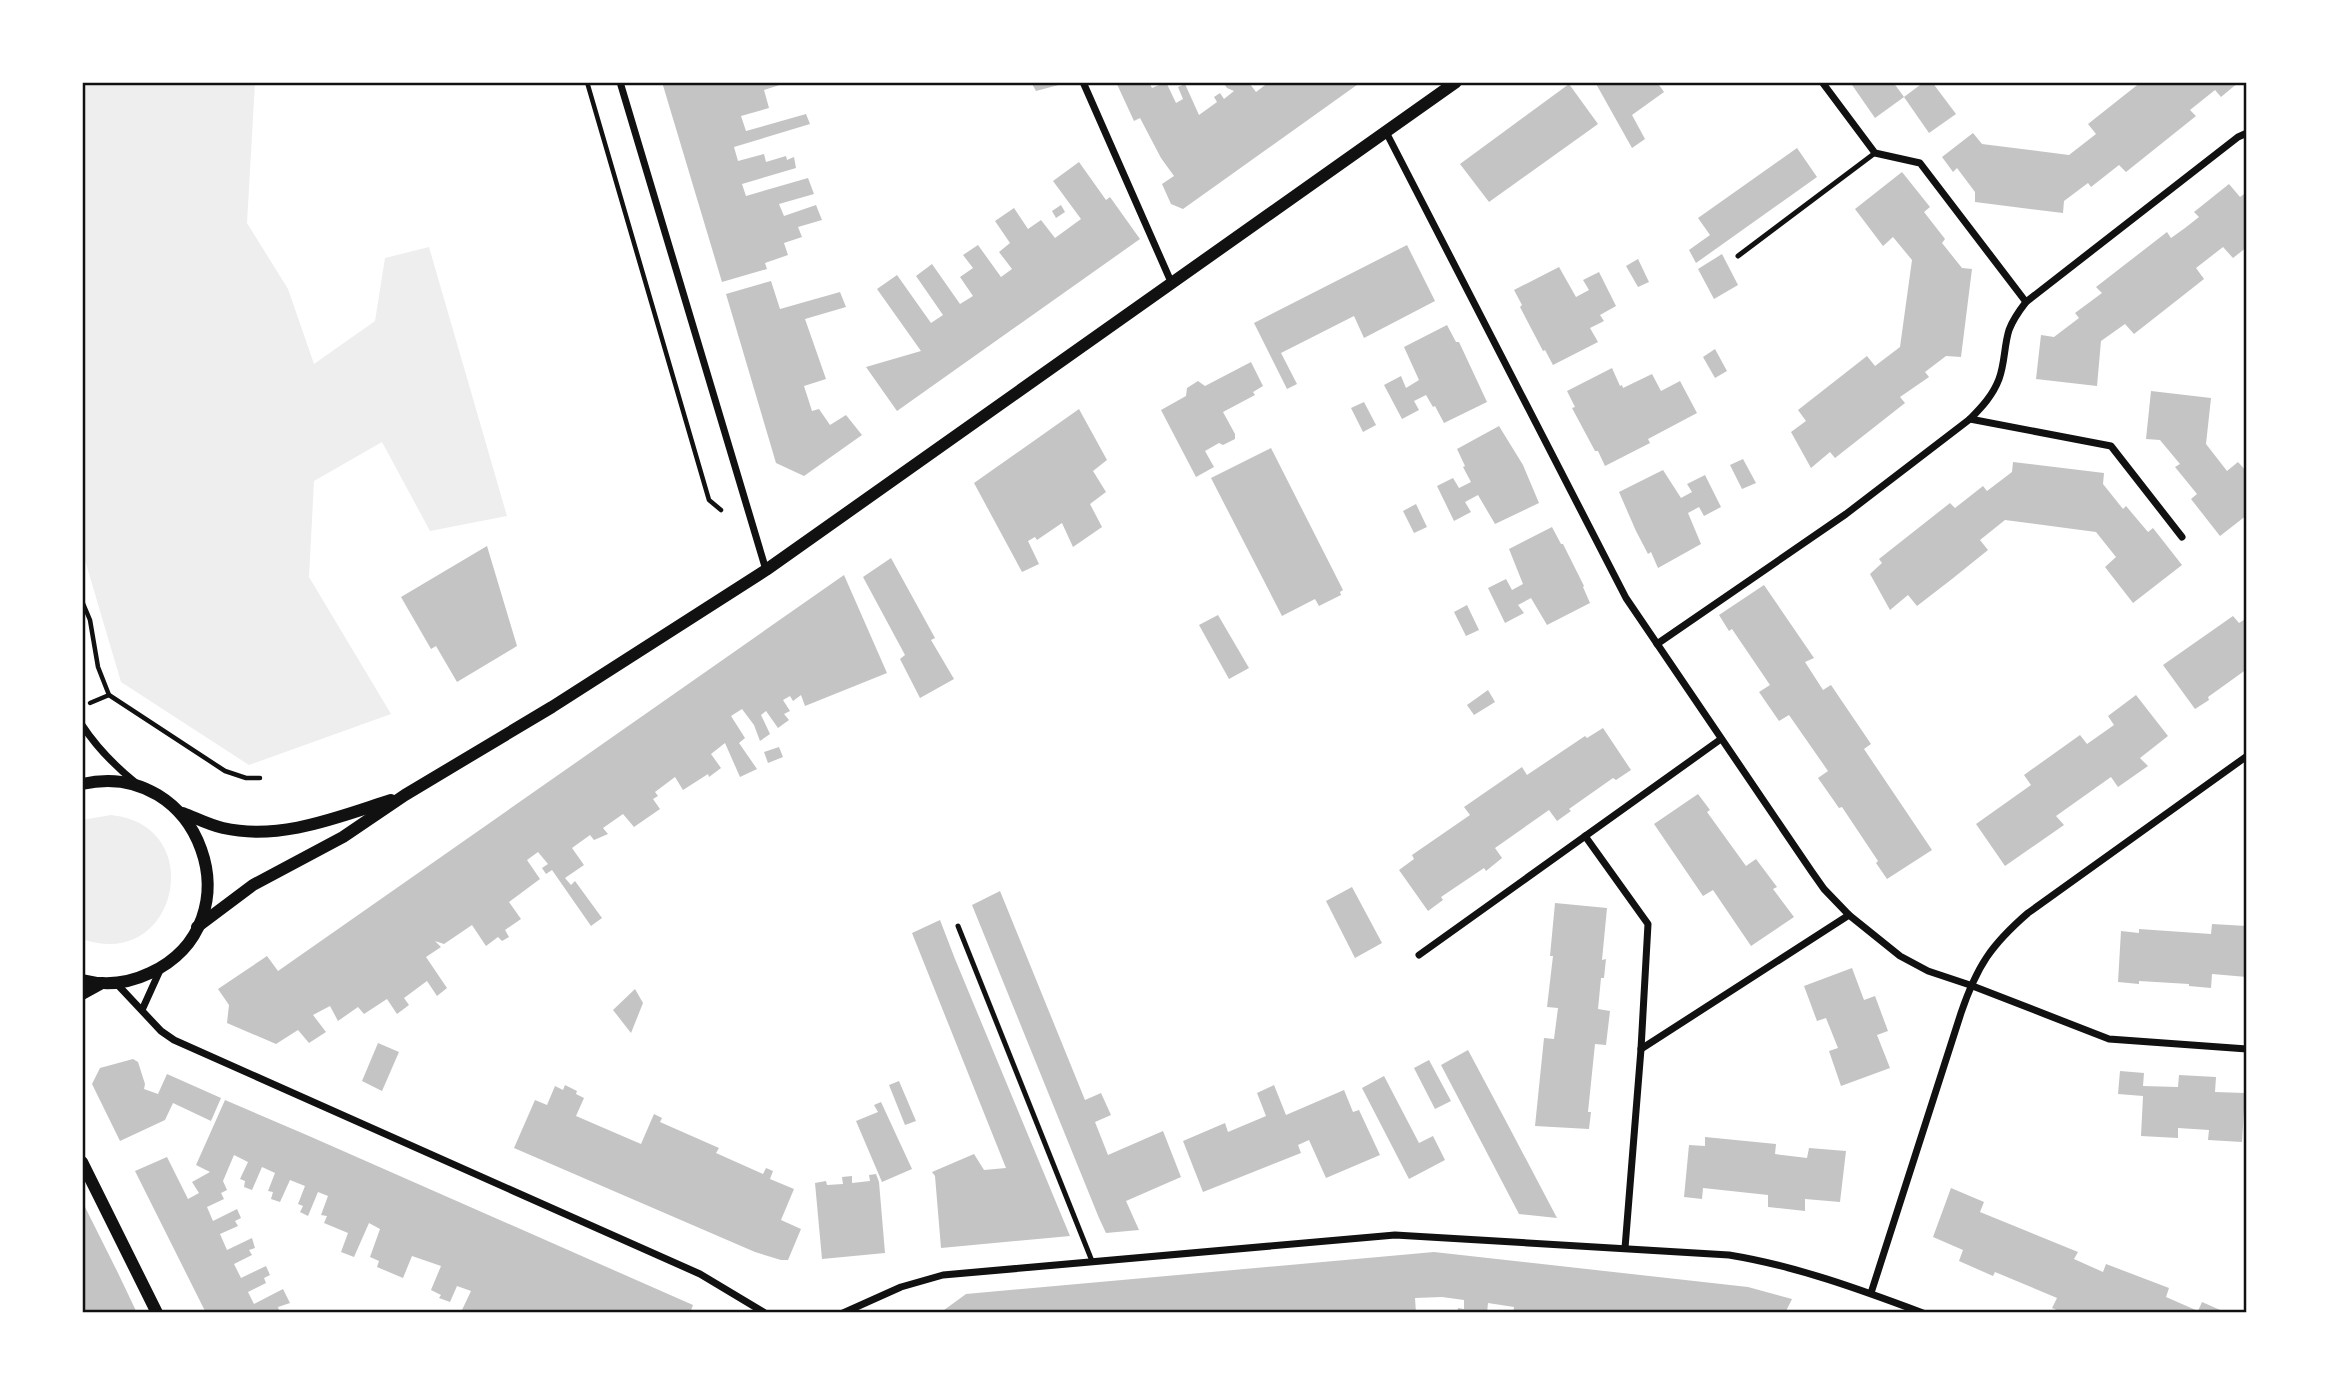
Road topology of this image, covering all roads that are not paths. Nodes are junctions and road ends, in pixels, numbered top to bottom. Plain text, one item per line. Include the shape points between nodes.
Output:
1 (620, 82) edge
2 (1083, 82) edge
3 (1456, 82) edge
4 (1822, 82) edge
5 (1386, 132) junction
6 (2247, 133) edge
7 (1875, 153) junction
8 (1738, 256) dead end
9 (1173, 285) junction
10 (2026, 302) junction
11 (1970, 419) junction
12 (2182, 537) dead end
13 (766, 570) junction
14 (1657, 644) junction
15 (82, 725) edge
16 (1721, 739) junction
17 (2247, 756) edge
18 (82, 783) edge
19 (139, 786) junction
20 (405, 795) junction
21 (180, 811) junction
22 (1585, 836) junction
23 (1849, 915) junction
24 (958, 926) dead end
25 (197, 927) junction
26 (1419, 955) dead end
27 (161, 968) junction
28 (82, 980) edge
29 (102, 983) junction
30 (116, 983) junction
31 (1970, 985) junction
32 (82, 994) edge
33 (142, 1010) junction
34 (1641, 1049) junction
35 (2247, 1049) edge
36 (82, 1162) edge
37 (1625, 1248) junction
38 (1092, 1261) junction
39 (1871, 1293) junction
40 (157, 1313) edge
41 (765, 1313) edge
42 (843, 1313) edge
43 (1923, 1313) edge

1 - 13 street
2 - 9 street
3 - 5 street
4 - 7 street
5 - 9 street
5 - 14 street via 1613,574
6 - 10 street
7 - 8 lane
7 - 10 street via 1920,163
9 - 13 street
10 - 11 street via 2009,331 1994,390
11 - 12 street via 2111,446
11 - 14 street via 1846,514
13 - 20 street
14 - 16 street
15 - 19 street via 117,768
16 - 22 street
16 - 23 street via 1824,889
17 - 31 street via 2028,913 1996,943
18 - 19 street via 112,781
19 - 21 street
20 - 21 street via 311,824 262,832 222,828
20 - 25 street via 343,837 253,886
21 - 25 street via 206,860 208,894
22 - 26 street
22 - 34 street via 1648,924
23 - 31 street via 1900,956
23 - 34 street
24 - 38 lane
25 - 27 street via 183,950
27 - 30 street
27 - 33 street
28 - 29 street
29 - 30 street
29 - 32 street
30 - 33 street
31 - 35 street via 2109,1039
31 - 39 street
33 - 41 street via 174,1040 700,1274
34 - 37 street
36 - 40 street
37 - 38 street via 1395,1235
37 - 39 street via 1754,1259
38 - 42 street via 943,1275 901,1287
39 - 43 street

